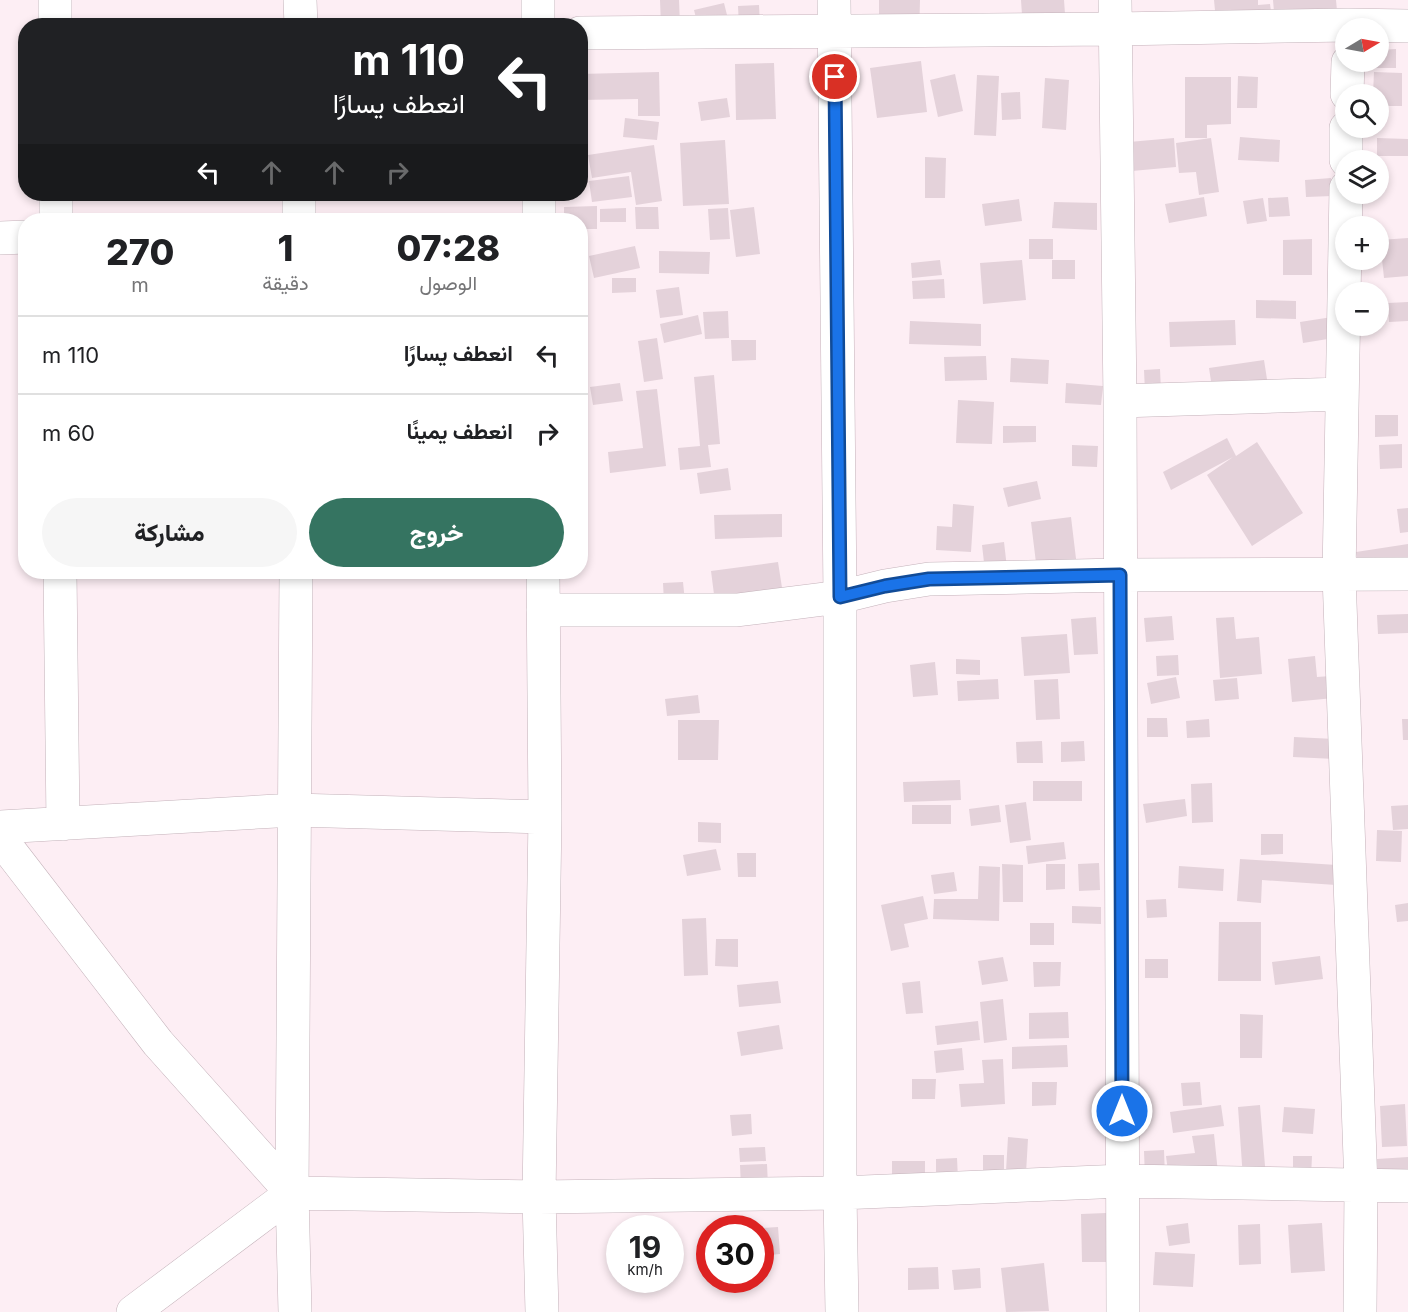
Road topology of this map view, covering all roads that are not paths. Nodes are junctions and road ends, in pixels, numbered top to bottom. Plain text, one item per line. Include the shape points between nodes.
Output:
1 (55, 0) edge
2 (300, 0) edge
3 (538, 0) edge
4 (1115, 14) edge
5 (835, 15) edge
6 (55, 18) edge
7 (301, 18) edge
8 (538, 18) edge
9 (1348, 18) edge
10 (1389, 23) edge
11 (1408, 26) edge
12 (588, 32) edge
13 (1346, 204) edge
14 (18, 237) edge
15 (0, 238) edge
16 (1342, 394) junction
17 (1120, 401) junction
18 (1408, 574) edge
19 (1120, 575) junction
20 (1339, 575) junction
21 (60, 579) edge
22 (296, 579) edge
23 (543, 579) edge
24 (840, 597) junction
25 (543, 610) junction
26 (294, 810) junction
27 (545, 817) junction
28 (63, 824) junction
29 (0, 827) edge
30 (0, 838) edge
31 (1123, 1181) junction
32 (1361, 1186) junction
33 (1408, 1186) edge
34 (840, 1193) junction
35 (292, 1194) junction
36 (539, 1197) junction
37 (133, 1312) edge
38 (295, 1312) edge
39 (543, 1312) edge
40 (842, 1312) edge
41 (1123, 1312) edge
42 (1360, 1312) edge

1 - 6 street
2 - 7 street
3 - 8 street
4 - 5 street
4 - 9 street
4 - 17 street
5 - 12 street
5 - 24 street
10 - 11 street
13 - 16 street
14 - 15 street
16 - 17 street
16 - 20 street
17 - 19 street
18 - 20 street
19 - 20 street
19 - 24 street via 929,579
19 - 31 street
20 - 32 street
21 - 28 street
22 - 26 street
23 - 25 street
24 - 25 street via 737,610
24 - 34 street
25 - 27 street
26 - 27 street
26 - 28 street
26 - 35 street
27 - 36 street
28 - 29 street
30 - 35 street via 158,1043
31 - 32 street
31 - 34 street
31 - 41 street
32 - 33 street
32 - 42 street
34 - 36 street
34 - 40 street
35 - 36 street
35 - 37 street
35 - 38 street
36 - 39 street

